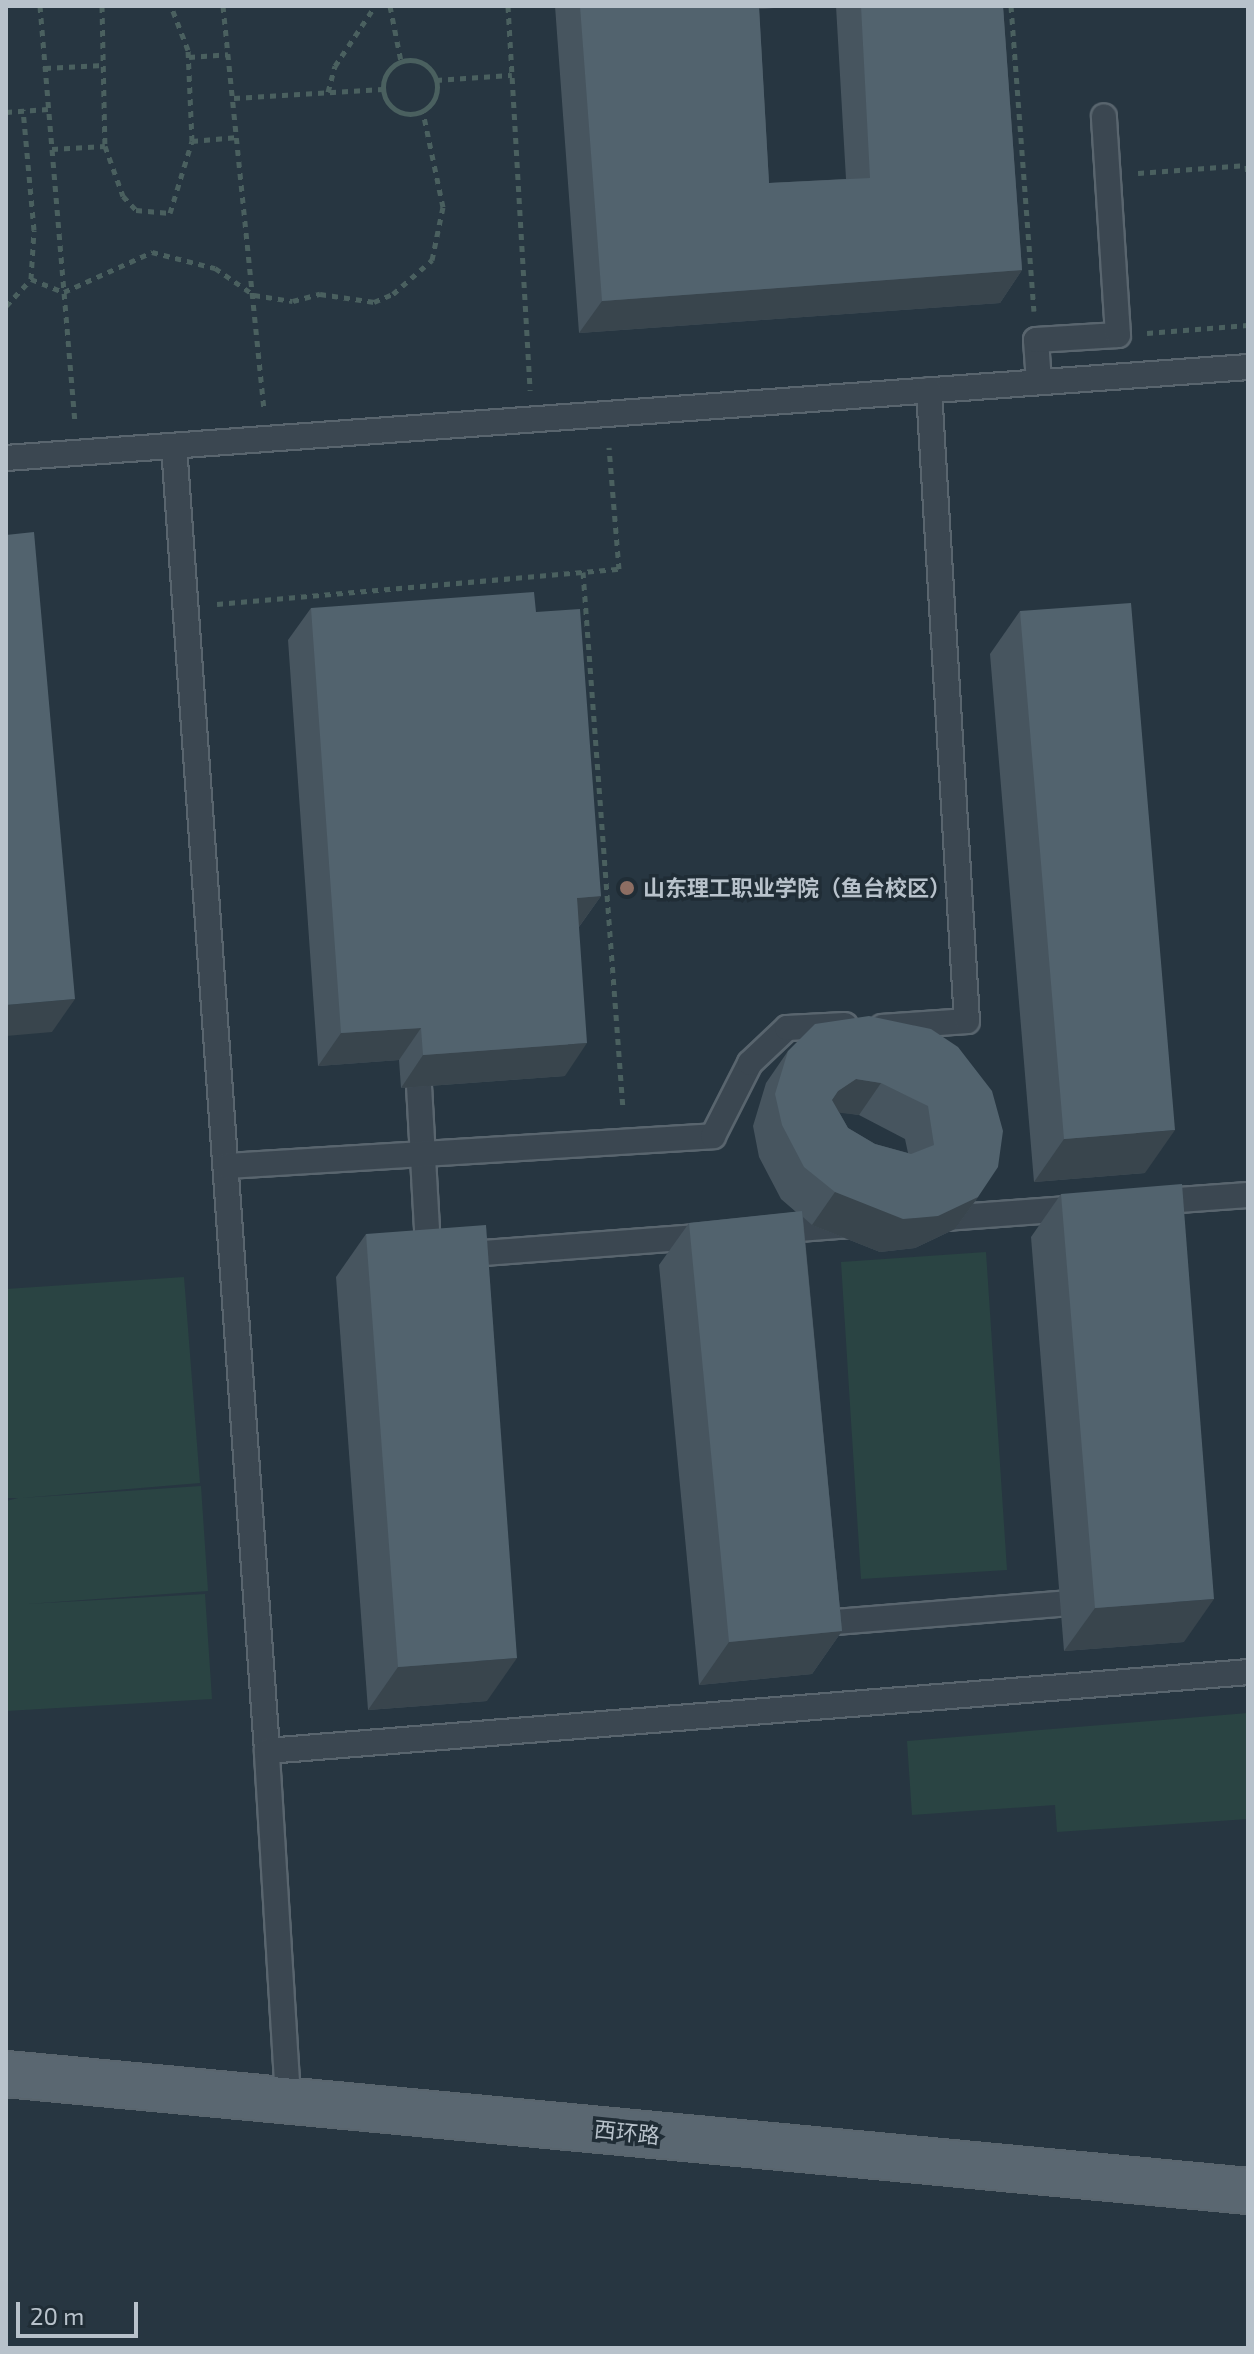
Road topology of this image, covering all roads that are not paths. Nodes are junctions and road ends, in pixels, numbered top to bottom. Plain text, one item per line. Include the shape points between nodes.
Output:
1 (1104, 116) dead end
2 (1248, 367) edge
3 (1039, 382) junction
4 (929, 390) junction
5 (174, 446) junction
6 (6, 458) edge
7 (419, 1086) edge
8 (422, 1154) junction
9 (227, 1166) junction
10 (1248, 1195) edge
11 (901, 1221) edge
12 (870, 1224) edge
13 (1061, 1604) dead end
14 (808, 1624) edge
15 (1248, 1672) edge
16 (267, 1751) junction
17 (6, 2074) edge
18 (288, 2098) junction
19 (1248, 2191) edge

1 - 3 lane via 1118,335 1036,340
2 - 3 lane
3 - 4 lane
4 - 5 lane
4 - 8 lane via 967,1021 787,1028 750,1063 713,1136
5 - 6 lane
5 - 9 lane
7 - 8 lane
8 - 9 lane
8 - 12 lane via 429,1263
9 - 16 lane
10 - 11 lane
13 - 14 lane
15 - 16 lane
16 - 18 lane
17 - 18 main road, 西环路
18 - 19 main road, 西环路

